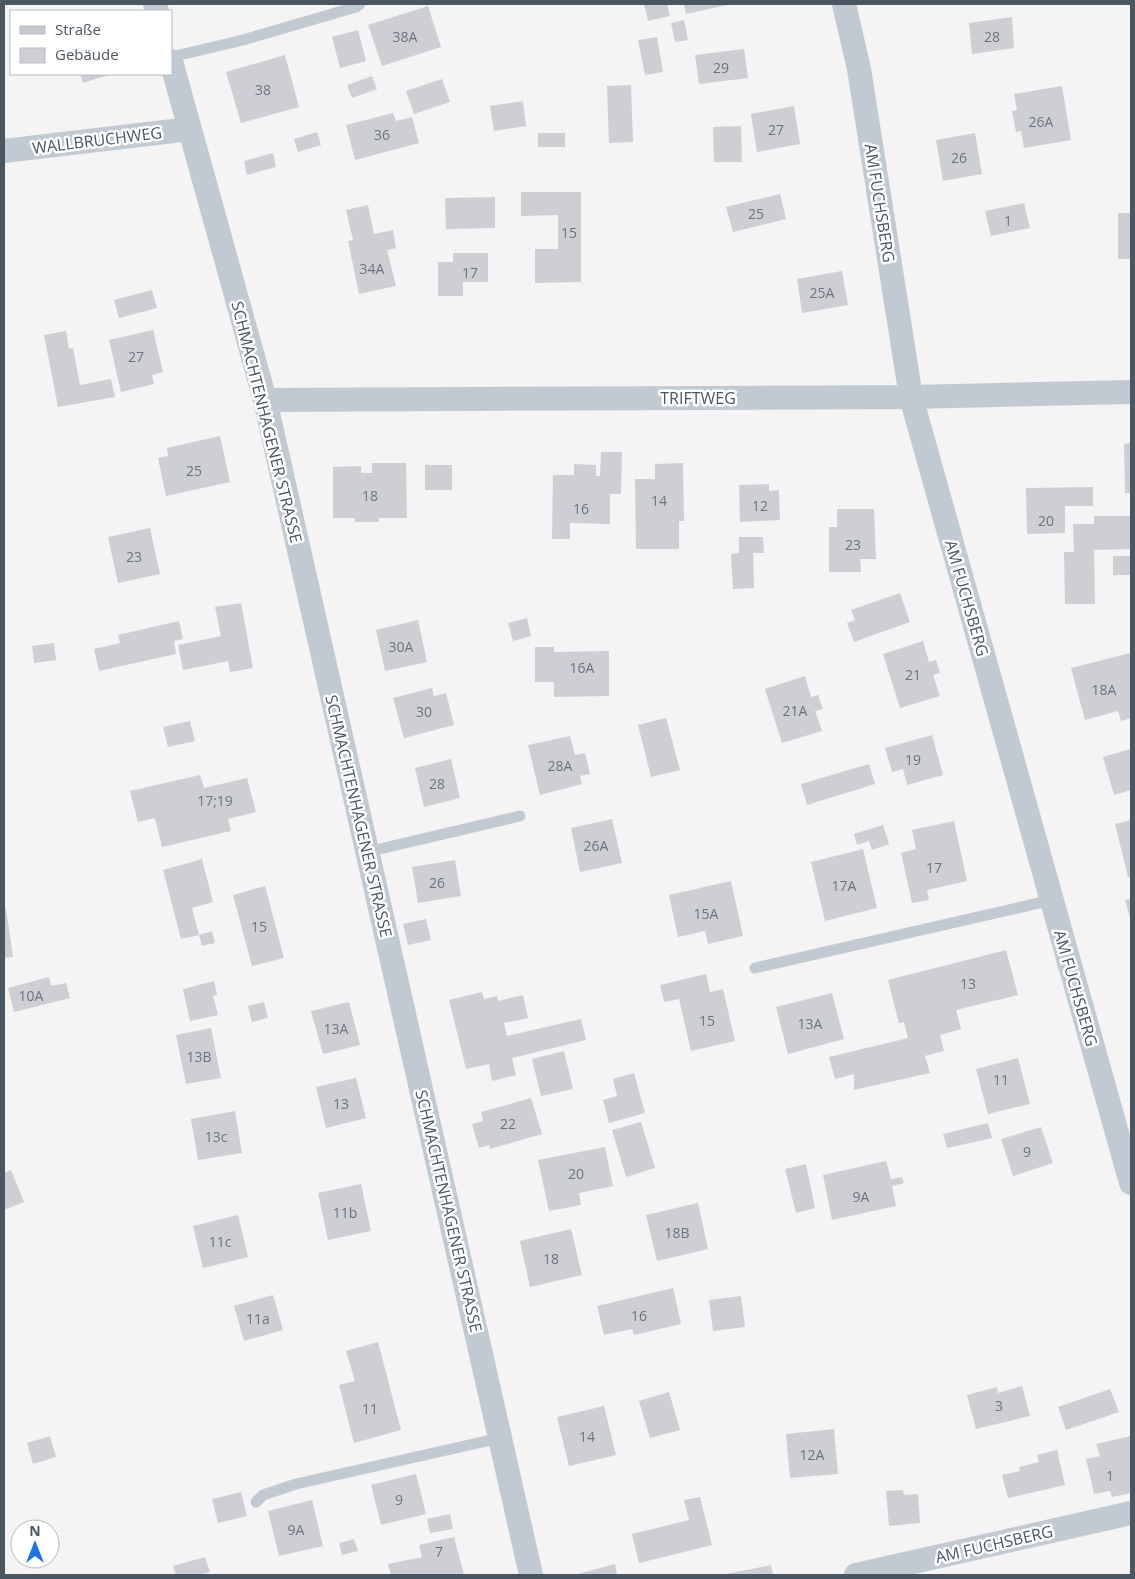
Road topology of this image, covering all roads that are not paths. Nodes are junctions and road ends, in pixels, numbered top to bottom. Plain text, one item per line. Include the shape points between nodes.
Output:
1 (360, 4) edge
2 (844, 4) edge
3 (172, 57) edge
4 (172, 65) edge
5 (190, 129) junction
6 (4, 151) edge
7 (1131, 392) edge
8 (911, 397) junction
9 (265, 400) junction
10 (520, 816) dead end
11 (367, 852) junction
12 (1052, 900) junction
13 (755, 968) dead end
14 (1131, 1184) edge
15 (500, 1438) junction
16 (256, 1502) dead end
17 (1131, 1513) edge
18 (531, 1575) edge
19 (856, 1575) edge

1 - 3 lane via 243,40
2 - 8 street, AM FUCHSBERG via 859,69
4 - 5 street, SCHMACHTENHAGENER STRASSE
5 - 6 street, WALLBRUCHWEG
5 - 9 street, SCHMACHTENHAGENER STRASSE
7 - 8 street, TRIFTWEG
8 - 9 street, TRIFTWEG
8 - 12 street, AM FUCHSBERG
9 - 11 street, SCHMACHTENHAGENER STRASSE
10 - 11 lane
11 - 15 street, SCHMACHTENHAGENER STRASSE
12 - 13 lane
12 - 14 street, AM FUCHSBERG
15 - 16 lane via 296,1484 263,1496
15 - 18 street, SCHMACHTENHAGENER STRASSE
17 - 19 street, AM FUCHSBERG

